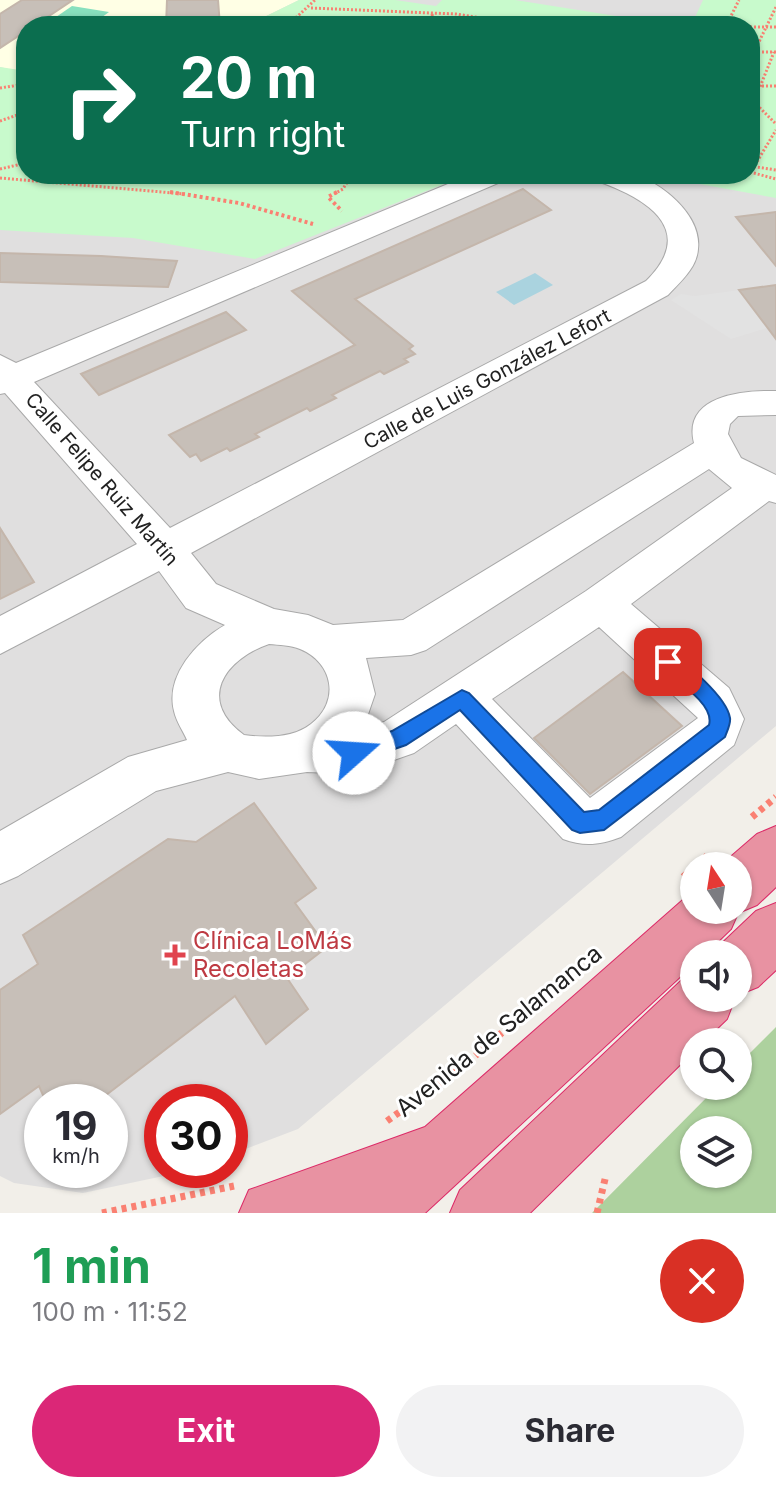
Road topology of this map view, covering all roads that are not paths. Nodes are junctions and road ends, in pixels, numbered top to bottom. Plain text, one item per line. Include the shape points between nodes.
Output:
1 (471, 184) edge
2 (626, 184) edge
3 (4, 376) edge
4 (776, 403) edge
5 (711, 450) junction
6 (769, 488) edge
7 (165, 549) junction
8 (201, 596) junction
9 (601, 603) junction
10 (269, 626) junction
11 (0, 636) edge
12 (333, 643) junction
13 (210, 658) junction
14 (462, 699) junction
15 (196, 703) junction
16 (229, 751) junction
17 (309, 752) junction
18 (145, 772) junction
19 (776, 852) edge
20 (0, 859) edge
21 (752, 873) edge
22 (680, 910) edge
23 (776, 931) edge
24 (752, 954) edge
25 (691, 1012) edge
26 (444, 1152) junction
27 (256, 1199) edge
28 (377, 1213) edge
29 (483, 1213) edge

1 - 3 street
2 - 7 street, Calle de Luis González Lefort via 654,197 680,221 688,245 681,265 665,282
3 - 7 street, Calle Felipe Ruiz Martín
4 - 5 street via 751,401 718,413 710,425
5 - 6 street via 726,467
5 - 12 street via 411,637
6 - 9 street
7 - 8 street, Calle Felipe Ruiz Martín
7 - 11 street
8 - 10 street, Calle Felipe Ruiz Martín
8 - 13 street, Calle Felipe Ruiz Martín
9 - 14 street
9 - 14 street via 713,702 721,719 718,730 604,820 580,822
10 - 12 street via 293,626
10 - 13 street via 226,642
12 - 17 street via 347,660 353,700 330,738
13 - 15 street
14 - 17 street via 398,738 354,753
15 - 16 street via 201,722
15 - 18 street
16 - 17 street via 247,758 288,759
16 - 18 street
18 - 20 street
19 - 21 highway
22 - 26 highway
23 - 24 highway
25 - 29 highway
26 - 27 highway
26 - 28 highway

